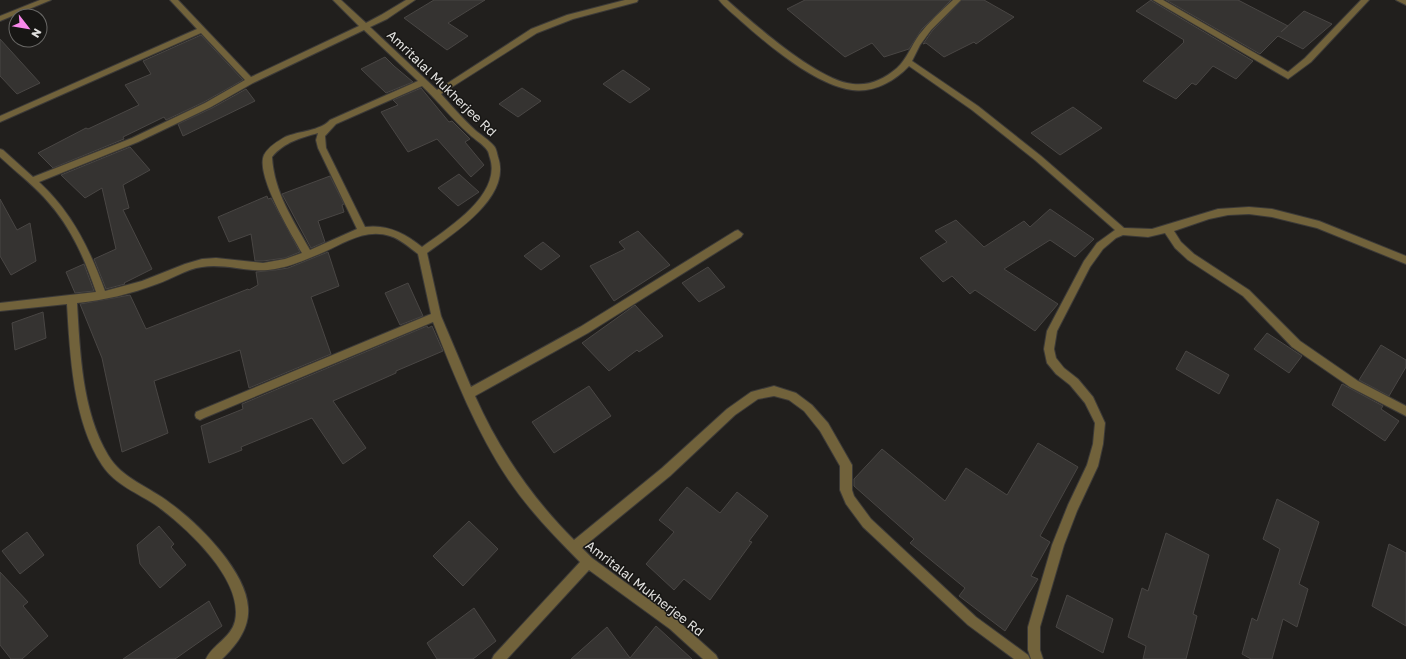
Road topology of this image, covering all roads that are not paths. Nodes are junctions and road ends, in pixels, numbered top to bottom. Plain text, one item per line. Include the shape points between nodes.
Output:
1 (47, 0) edge
2 (174, 0) edge
3 (337, 0) edge
4 (411, 0) edge
5 (634, 0) edge
6 (723, 0) edge
7 (957, 0) edge
8 (1156, 0) edge
9 (1365, 0) edge
10 (1400, 0) edge
11 (1406, 3) edge
12 (0, 19) edge
13 (364, 26) junction
14 (202, 30) junction
15 (908, 62) junction
16 (250, 81) junction
17 (423, 82) junction
18 (436, 94) junction
19 (0, 119) edge
20 (326, 128) junction
21 (0, 152) edge
22 (32, 181) junction
23 (1167, 228) junction
24 (362, 231) junction
25 (1122, 231) junction
26 (738, 234) dead end
27 (422, 252) junction
28 (307, 254) junction
29 (1406, 260) edge
30 (102, 295) junction
31 (72, 299) junction
32 (0, 307) edge
33 (436, 316) junction
34 (469, 394) junction
35 (1406, 411) edge
36 (200, 415) dead end
37 (574, 548) junction
38 (588, 562) junction
39 (212, 659) edge
40 (498, 659) edge
41 (712, 659) edge
42 (1024, 659) edge
43 (1037, 659) edge

1 - 12 street
2 - 14 street
3 - 13 street, Amritalal Mukherjee Rd
4 - 13 street
5 - 18 street via 570,16 534,31
6 - 15 street via 765,37 808,68 832,81 866,87 890,79
7 - 15 street via 922,36
8 - 9 street via 1288,76 1308,60
10 - 11 street
13 - 16 street
13 - 17 street, Amritalal Mukherjee Rd
14 - 16 street
14 - 19 street
15 - 25 street via 975,108 1038,158
16 - 22 street via 148,134
17 - 18 street, Amritalal Mukherjee Rd
17 - 20 street via 333,122
18 - 27 street, Amritalal Mukherjee Rd via 491,148 496,163 496,174 492,186 476,210
20 - 24 street via 321,135 322,148
20 - 28 street via 285,141 268,156 268,169 278,202
21 - 22 street
22 - 30 street via 52,201 74,230 91,263
23 - 25 street via 1152,233
23 - 29 street via 1227,212 1265,212 1347,236
23 - 35 street via 1178,245 1191,257 1246,294 1296,344 1354,384
24 - 27 street via 380,229 395,233
24 - 28 street
25 - 43 street via 1100,246 1087,264 1052,331 1049,348 1051,360 1090,400 1100,423 1092,466 1058,545 1034,627 1034,650
26 - 34 street via 584,330
27 - 33 street, Amritalal Mukherjee Rd
28 - 30 street via 265,267 208,262 121,292
30 - 31 street
31 - 32 street
31 - 39 street via 74,338 86,411 95,443 118,476 166,506 202,538 238,589 243,606 242,620 235,634
33 - 34 street, Amritalal Mukherjee Rd
33 - 36 street
34 - 37 street, Amritalal Mukherjee Rd via 483,426 512,475 547,521
37 - 38 street, Amritalal Mukherjee Rd
37 - 42 street via 666,472 731,412 755,395 774,391 792,396 808,408 824,427 846,465 846,490 850,500 867,523 972,620
38 - 40 street
38 - 41 street, Amritalal Mukherjee Rd via 674,625

